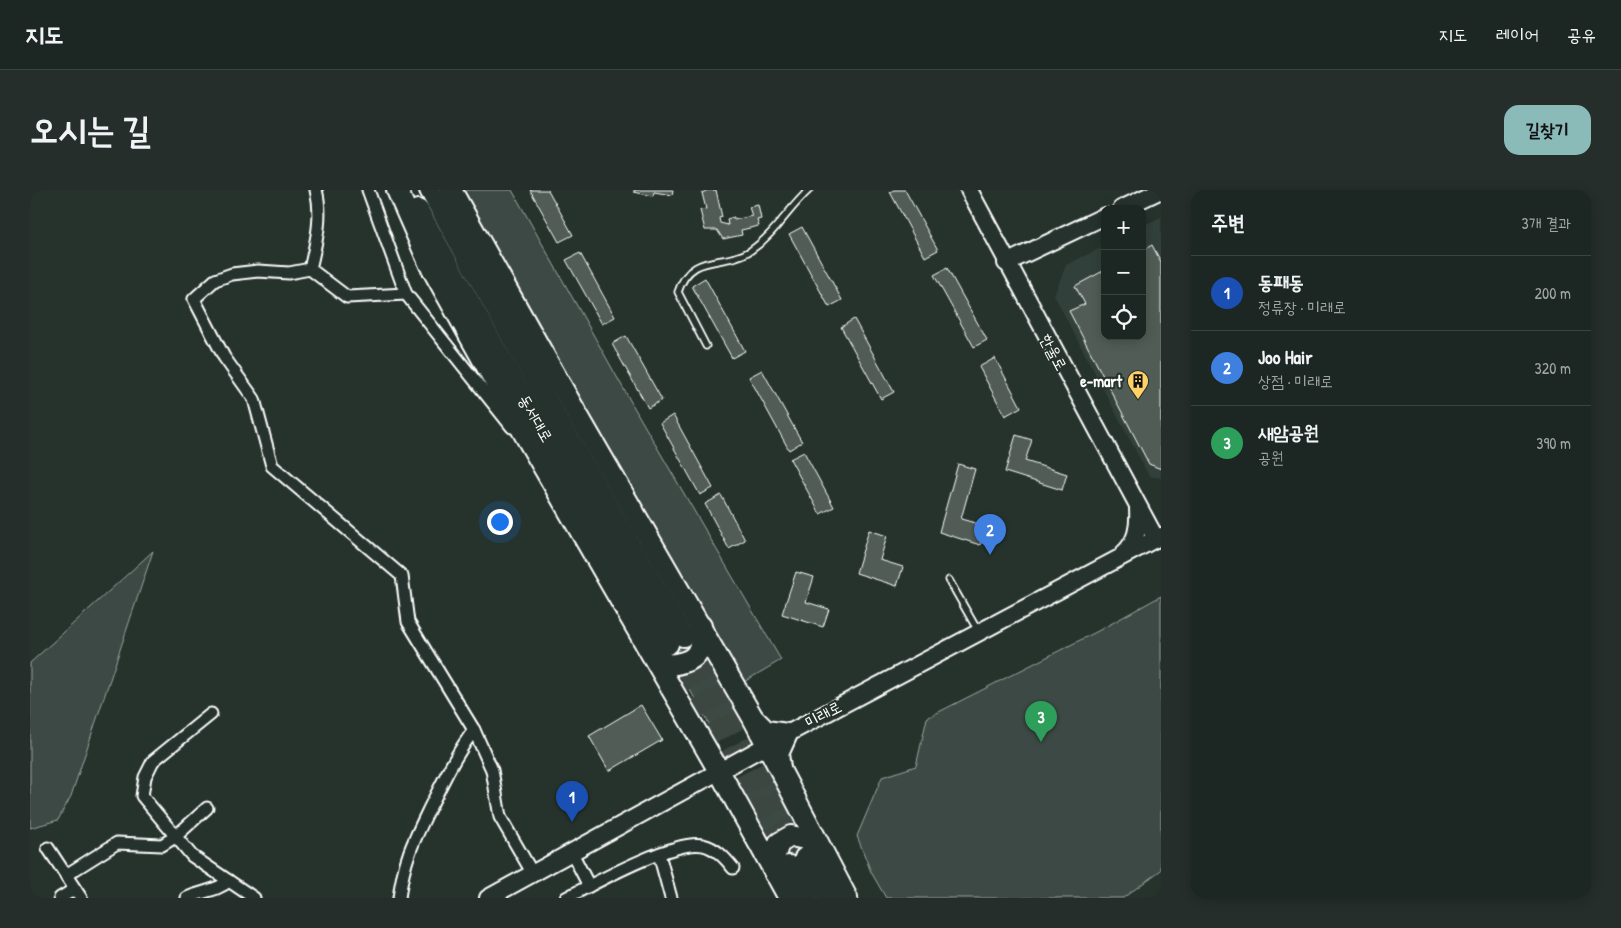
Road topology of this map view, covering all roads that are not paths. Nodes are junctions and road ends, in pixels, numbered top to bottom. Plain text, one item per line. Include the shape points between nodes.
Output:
1 (316, 190) edge
2 (368, 190) edge
3 (397, 190) edge
4 (408, 190) edge
5 (430, 190) edge
6 (451, 190) edge
7 (809, 190) edge
8 (969, 190) edge
9 (1160, 190) edge
10 (1129, 205) edge
11 (1101, 218) edge
12 (1006, 263) junction
13 (310, 269) junction
14 (406, 294) junction
15 (706, 346) dead end
16 (542, 465) junction
17 (1137, 504) junction
18 (1161, 520) edge
19 (1159, 538) edge
20 (1118, 559) junction
21 (950, 580) dead end
22 (701, 625) junction
23 (978, 631) junction
24 (667, 644) junction
25 (211, 714) dead end
26 (753, 718) junction
27 (474, 730) junction
28 (787, 734) junction
29 (767, 745) junction
30 (719, 771) junction
31 (782, 775) junction
32 (207, 808) dead end
33 (176, 837) junction
34 (48, 848) dead end
35 (572, 853) junction
36 (659, 854) junction
37 (797, 862) junction
38 (733, 868) dead end
39 (66, 874) junction
40 (533, 874) junction
41 (229, 881) junction
42 (589, 886) junction
43 (78, 894) edge
44 (60, 898) edge
45 (187, 898) edge
46 (254, 898) edge
47 (399, 898) edge
48 (488, 898) edge
49 (566, 898) edge
50 (672, 898) edge
51 (788, 898) edge
52 (807, 898) edge
53 (828, 898) edge
54 (847, 898) edge

1 - 13 street via 320,205
2 - 14 street
3 - 16 highway via 430,265
4 - 24 highway, 동서대로 via 540,428
5 - 24 highway, 동서대로 via 556,417
6 - 22 highway
7 - 15 lane via 795,202 772,232 749,252 696,267 686,274 678,292
8 - 12 main road, 한울로
9 - 10 main road
11 - 12 main road
12 - 17 main road, 한울로
13 - 14 street via 346,297
13 - 27 street via 289,273 258,271 232,274 215,280 194,299 224,357 254,399 272,466 402,576 408,622
14 - 16 street
16 - 24 highway
17 - 18 main road
17 - 19 main road, 한울로
17 - 20 main road via 1138,529 1134,541
19 - 20 main road, 미래로
20 - 23 main road, 미래로
21 - 23 lane
22 - 24 highway via 702,645 696,656 684,663 668,665
22 - 26 highway
23 - 28 main road, 미래로
24 - 30 highway
25 - 33 street via 153,761 145,777 142,796
26 - 28 highway via 766,731
26 - 29 highway
27 - 40 street via 492,770 500,817
27 - 47 street via 447,770 413,838 402,873
28 - 29 main road, 미래로
28 - 31 highway via 778,754
29 - 30 main road, 미래로
29 - 31 highway
30 - 35 main road, 미래로
30 - 37 highway
31 - 37 highway
32 - 33 street
33 - 39 street via 162,845 117,843
33 - 41 street via 192,856
34 - 39 street
35 - 40 main road, 미래로
35 - 42 street
36 - 38 street via 702,845 721,854
36 - 42 street
36 - 50 street
37 - 51 highway
37 - 52 highway
37 - 53 highway
37 - 54 highway
39 - 43 street
40 - 48 main road, 미래로
41 - 45 street via 220,888
41 - 46 street
42 - 49 street
43 - 44 street

